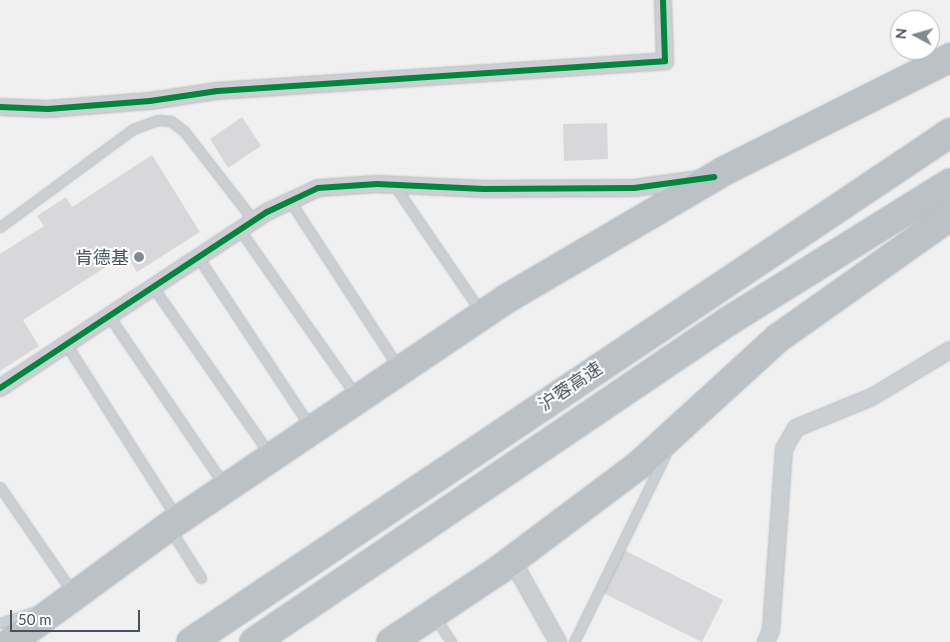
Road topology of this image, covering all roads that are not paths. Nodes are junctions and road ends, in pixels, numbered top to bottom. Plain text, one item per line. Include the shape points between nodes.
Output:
1 (663, 0) edge
2 (950, 58) edge
3 (0, 107) edge
4 (950, 133) edge
5 (714, 177) junction
6 (950, 183) edge
7 (394, 185) junction
8 (290, 201) junction
9 (950, 216) edge
10 (247, 225) junction
11 (0, 227) edge
12 (198, 257) junction
13 (153, 287) junction
14 (483, 315) junction
15 (108, 316) junction
16 (66, 344) junction
17 (950, 350) edge
18 (401, 370) junction
19 (0, 388) edge
20 (358, 399) junction
21 (312, 430) junction
22 (678, 430) junction
23 (272, 457) junction
24 (0, 487) edge
25 (226, 488) junction
26 (174, 524) junction
27 (512, 560) junction
28 (201, 578) dead end
29 (70, 599) junction
30 (433, 614) junction
31 (4, 626) edge
32 (191, 642) edge
33 (254, 642) edge
34 (391, 642) edge
35 (451, 642) edge
36 (558, 642) edge
37 (574, 642) edge
38 (766, 642) edge

1 - 3 street via 665,61 217,91 150,101 48,109
2 - 5 highway
4 - 32 highway, 沪蓉高速
5 - 7 street via 634,188 484,189
5 - 14 highway
6 - 33 highway, 沪蓉高速 via 727,322
7 - 8 street via 318,188
7 - 14 lane
8 - 10 street
8 - 18 lane
9 - 22 highway via 778,338
10 - 11 lane via 184,131 171,121 158,120 133,129
10 - 12 street
10 - 20 lane
12 - 13 street
12 - 21 lane
13 - 15 street
13 - 23 lane
14 - 18 highway
15 - 16 street
15 - 25 lane
16 - 19 street
16 - 26 lane
17 - 38 street via 872,397 796,428 784,449 771,630
18 - 20 highway
20 - 21 highway
21 - 23 highway
22 - 27 highway via 640,464
22 - 37 lane
23 - 25 highway
24 - 29 lane
25 - 26 highway
26 - 28 lane
26 - 29 highway
27 - 30 highway
27 - 36 street
29 - 31 highway
30 - 34 highway
30 - 35 lane

